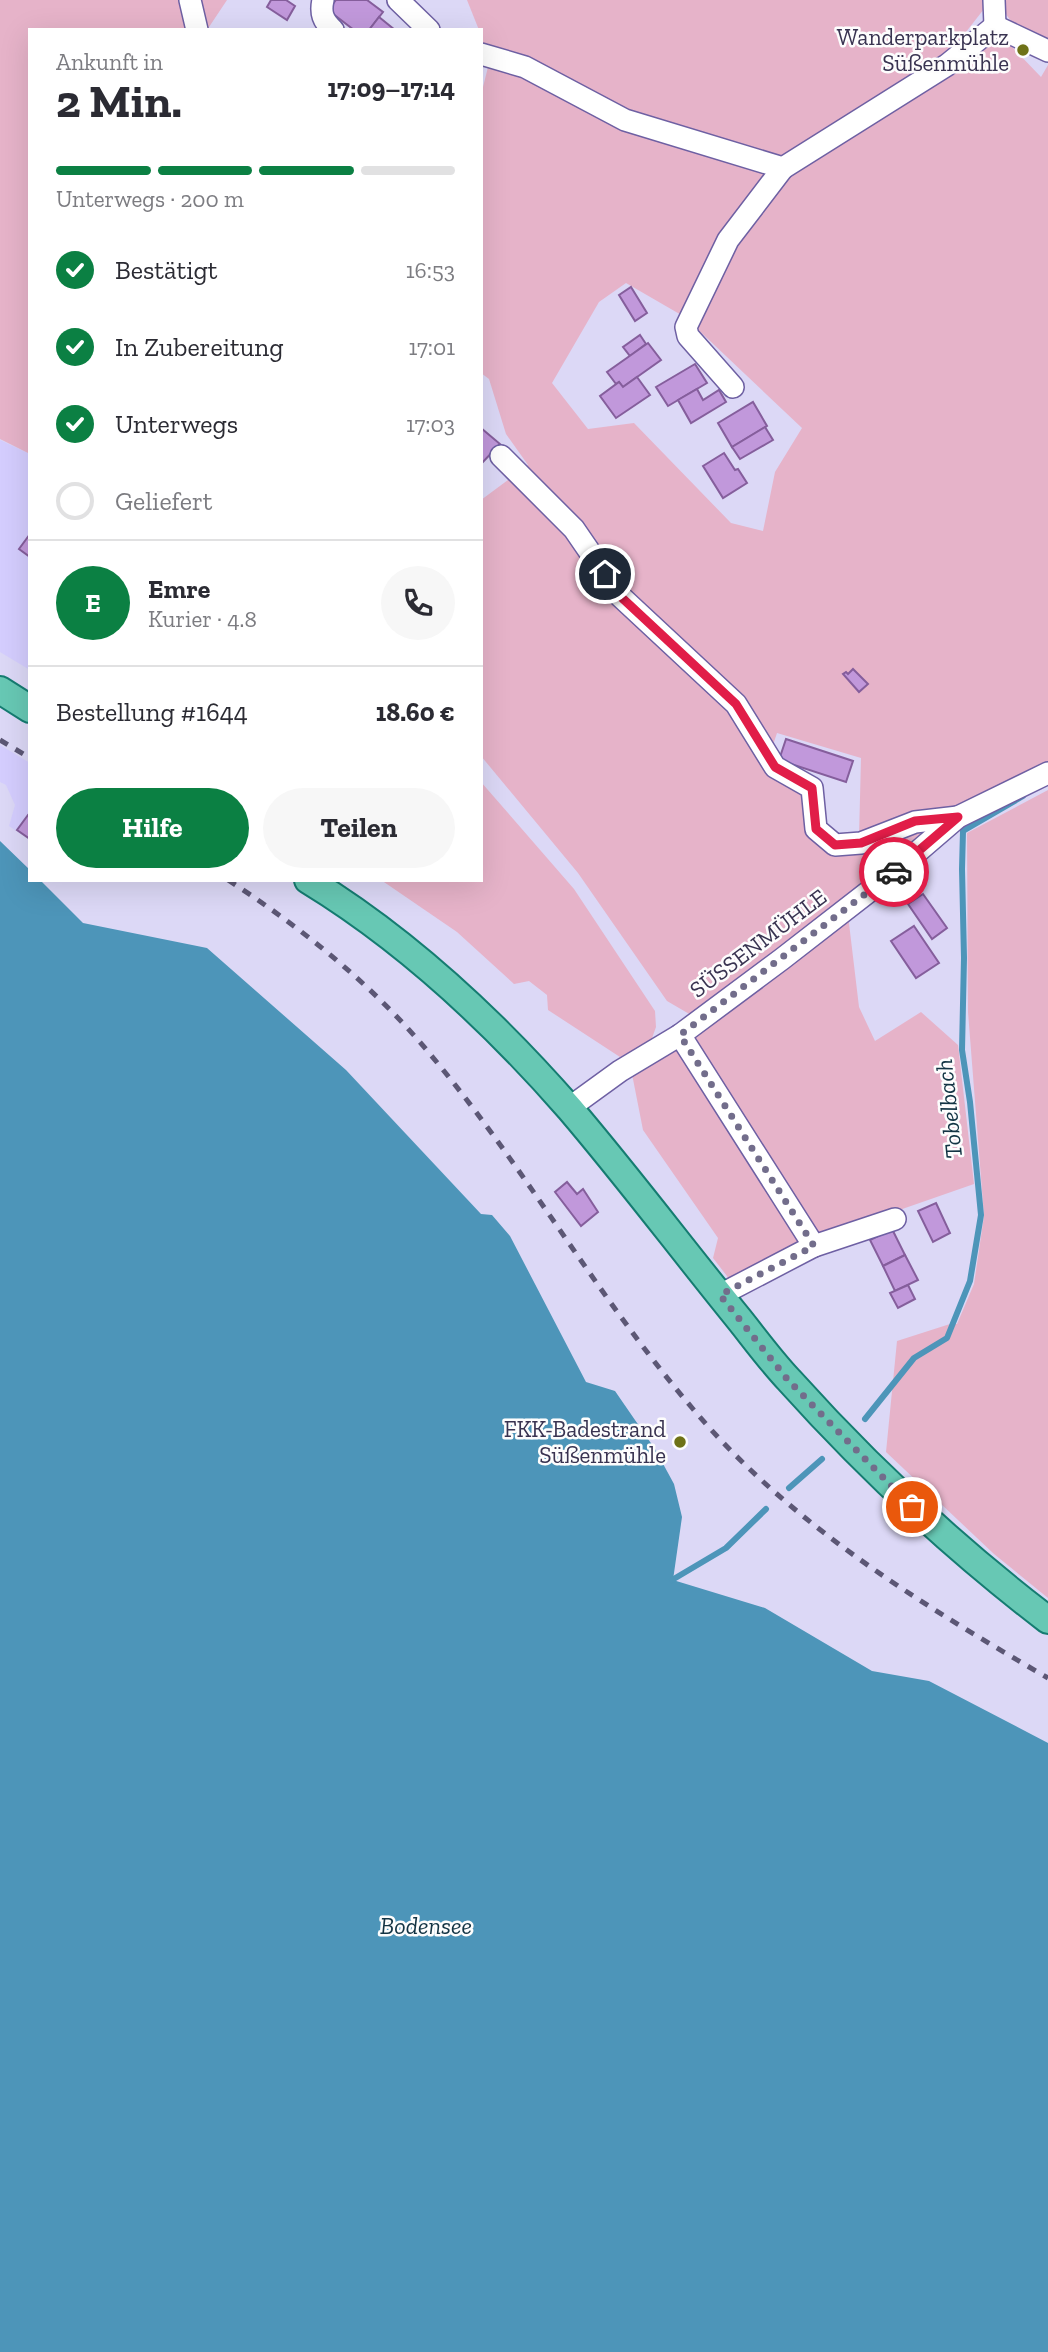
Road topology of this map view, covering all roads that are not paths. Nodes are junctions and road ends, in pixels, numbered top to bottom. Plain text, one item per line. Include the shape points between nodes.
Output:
1 (190, 0) edge
2 (323, 0) edge
3 (398, 0) edge
4 (994, 0) edge
5 (995, 26) junction
6 (197, 28) edge
7 (331, 28) edge
8 (427, 28) edge
9 (1048, 51) edge
10 (483, 60) edge
11 (783, 168) junction
12 (733, 387) dead end
13 (501, 456) dead end
14 (0, 690) edge
15 (28, 708) edge
16 (1045, 779) edge
17 (958, 817) junction
18 (311, 882) edge
19 (680, 1035) junction
20 (569, 1108) junction
21 (895, 1219) dead end
22 (814, 1246) junction
23 (720, 1295) junction
24 (1048, 1620) edge

1 - 6 street
2 - 7 street via 320,10
3 - 8 street
4 - 5 street
5 - 9 street
5 - 11 street via 947,65
10 - 11 street via 525,67 625,120
11 - 12 street via 728,240 686,327 688,336
13 - 17 street via 574,529 620,596 736,704 775,767 812,788 816,829 835,845 861,843 915,821
14 - 15 main road
16 - 17 street, SÜSSENMÜHLE
17 - 19 street, SÜSSENMÜHLE via 894,872
18 - 20 main road via 444,979
19 - 20 street, SÜSSENMÜHLE
19 - 22 street
20 - 23 main road
21 - 22 street
22 - 23 street
23 - 24 main road via 788,1380 904,1499

